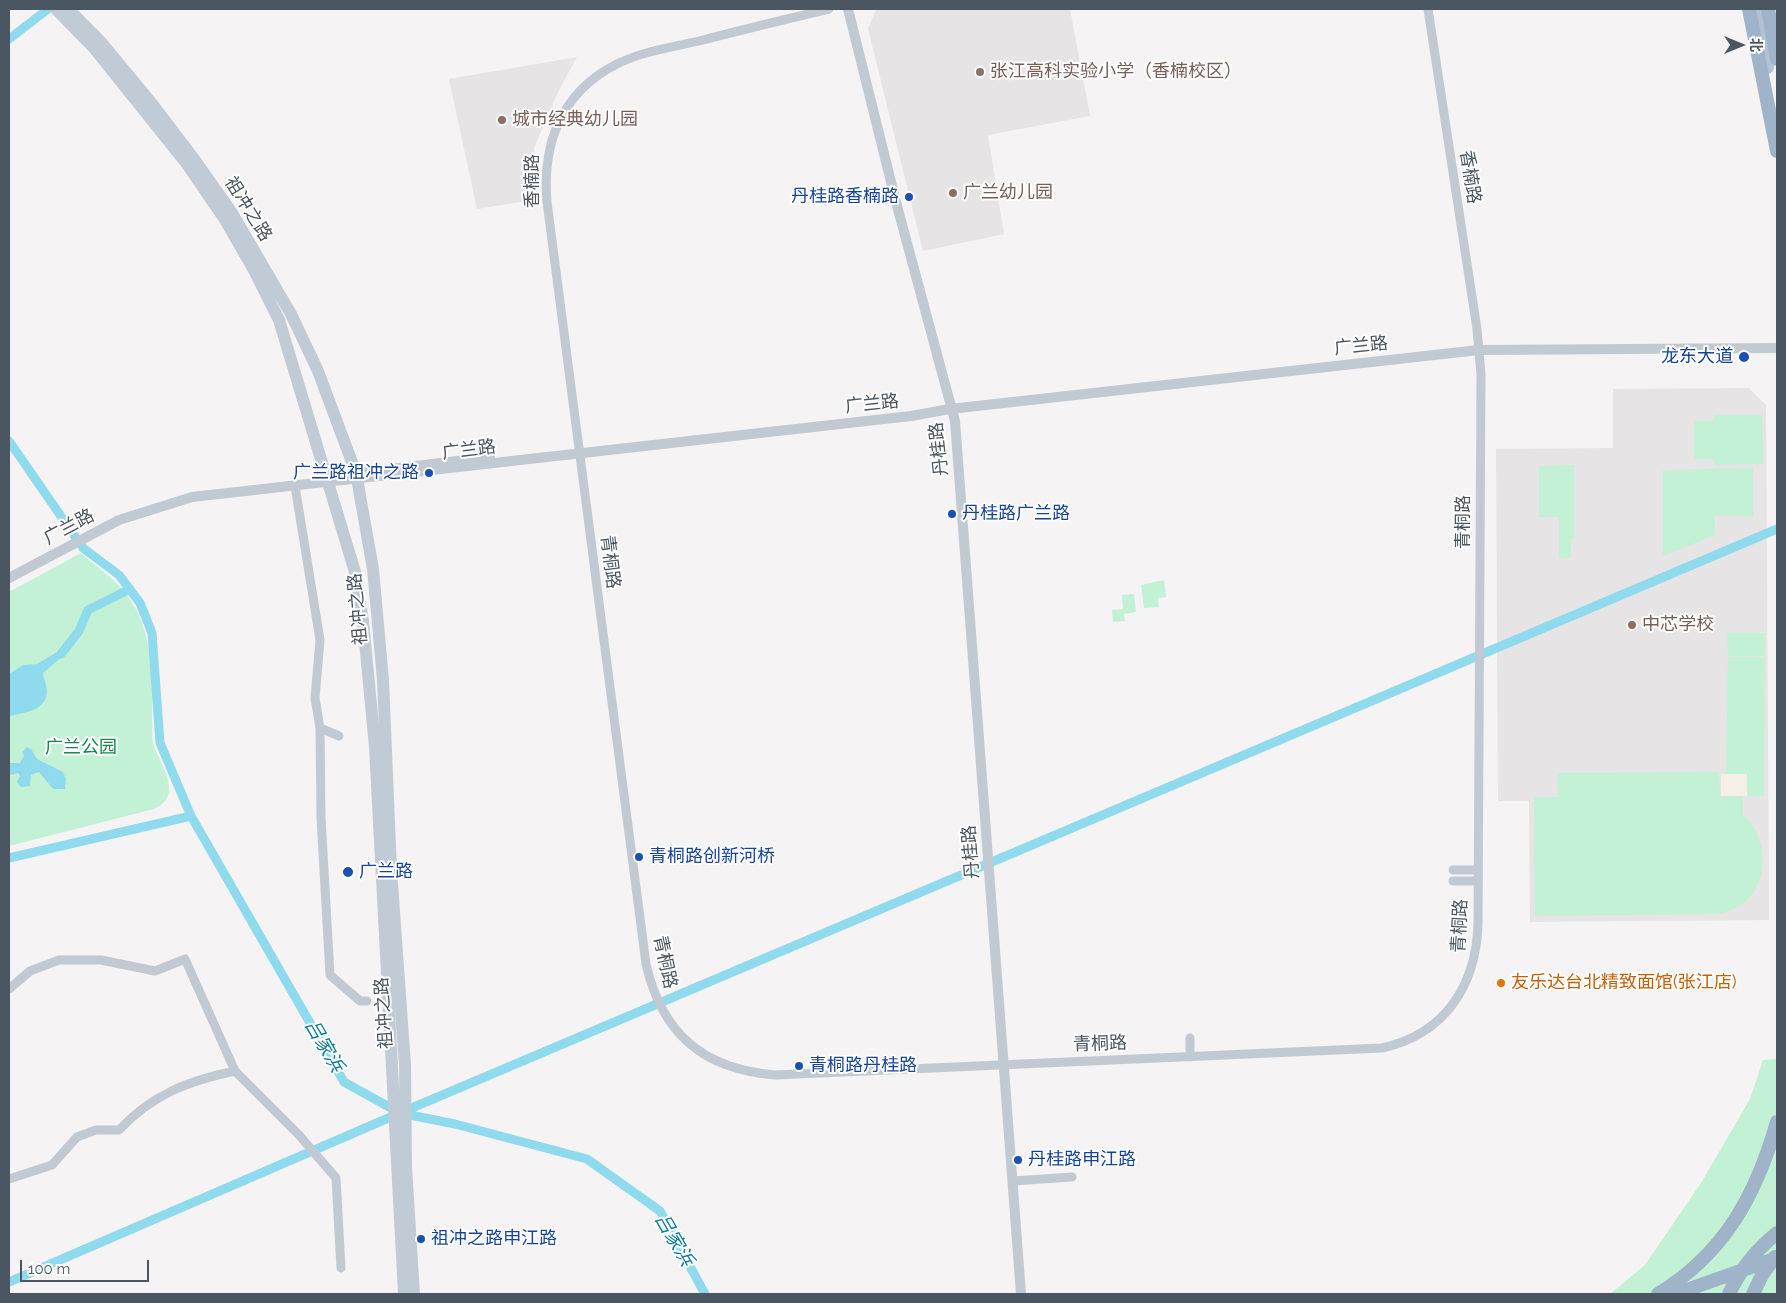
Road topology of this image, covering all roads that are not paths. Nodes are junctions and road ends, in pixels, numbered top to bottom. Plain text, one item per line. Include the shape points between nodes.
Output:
1 (56, 9) edge
2 (68, 9) edge
3 (829, 9) edge
4 (848, 9) edge
5 (1428, 9) edge
6 (1749, 9) edge
7 (1758, 9) edge
8 (1768, 9) edge
9 (86, 33) junction
10 (1777, 59) edge
11 (1777, 134) edge
12 (1777, 151) edge
13 (1777, 348) edge
14 (1479, 350) junction
15 (950, 409) junction
16 (579, 451) junction
17 (357, 476) junction
18 (327, 480) junction
19 (295, 486) junction
20 (91, 531) junction
21 (57, 549) junction
22 (9, 573) edge
23 (9, 578) edge
24 (320, 728) junction
25 (339, 736) dead end
26 (1453, 870) dead end
27 (1478, 870) junction
28 (1453, 881) dead end
29 (1478, 881) junction
30 (9, 989) edge
31 (367, 1001) dead end
32 (1190, 1038) dead end
33 (1190, 1057) junction
34 (1002, 1065) junction
35 (235, 1071) junction
36 (1777, 1122) edge
37 (402, 1166) junction
38 (1072, 1177) dead end
39 (9, 1179) edge
40 (1013, 1181) junction
41 (1777, 1233) edge
42 (1777, 1256) edge
43 (341, 1268) dead end
44 (404, 1294) edge
45 (414, 1294) edge
46 (1016, 1294) edge
47 (1021, 1294) edge
48 (1658, 1294) edge
49 (1675, 1294) edge
50 (1729, 1294) edge
51 (1753, 1294) edge

1 - 9 main road, 祖冲之路
2 - 9 main road, 祖冲之路
3 - 16 street, 香楠路 via 632,58 600,73 564,112 549,144 545,182
4 - 15 street, 丹桂路
5 - 14 street, 香楠路
6 - 12 highway
7 - 11 main road
8 - 10 highway
9 - 17 main road, 祖冲之路 via 149,100 232,213 291,314 321,378
9 - 18 main road, 祖冲之路 via 187,164 254,270 279,320
13 - 14 street, 广兰路
14 - 15 street, 广兰路
14 - 27 street, 青桐路
15 - 16 street, 广兰路 via 938,406 864,414
15 - 34 street, 丹桂路 via 955,420
16 - 17 street, 广兰路
16 - 34 street, 青桐路 via 646,964 651,987 666,1017 689,1043 705,1055 738,1070 756,1073 816,1074
17 - 18 street, 广兰路
17 - 37 main road, 祖冲之路 via 373,569 383,680 391,870 405,1065
18 - 19 street, 广兰路
18 - 20 street, 广兰路 via 220,488 171,497 117,516
18 - 37 main road, 祖冲之路 via 355,572 363,621 375,747 392,1064
19 - 20 street, 广兰路 via 192,497
19 - 24 street via 320,640 315,698
20 - 21 street, 广兰路
21 - 22 street, 广兰路
21 - 23 street, 广兰路
24 - 25 street
24 - 31 street via 321,818 330,975 360,1001
26 - 27 street
27 - 29 street, 青桐路
28 - 29 street
29 - 33 street, 青桐路 via 1477,950 1470,975 1449,1009 1420,1033 1382,1048
30 - 35 street via 30,971 59,960 101,960 155,971 185,959
32 - 33 street
33 - 34 street, 青桐路
34 - 40 street, 丹桂路
34 - 46 street, 丹桂路
35 - 39 street via 201,1078 163,1094 134,1114 119,1130 96,1130 77,1137 52,1165
35 - 43 street via 336,1178
36 - 48 highway via 1750,1198 1717,1244 1691,1270
37 - 44 main road, 祖冲之路
37 - 45 main road, 祖冲之路
38 - 40 street
40 - 47 street, 丹桂路
41 - 50 highway via 1762,1245 1742,1270
42 - 49 highway
42 - 51 highway via 1762,1275

